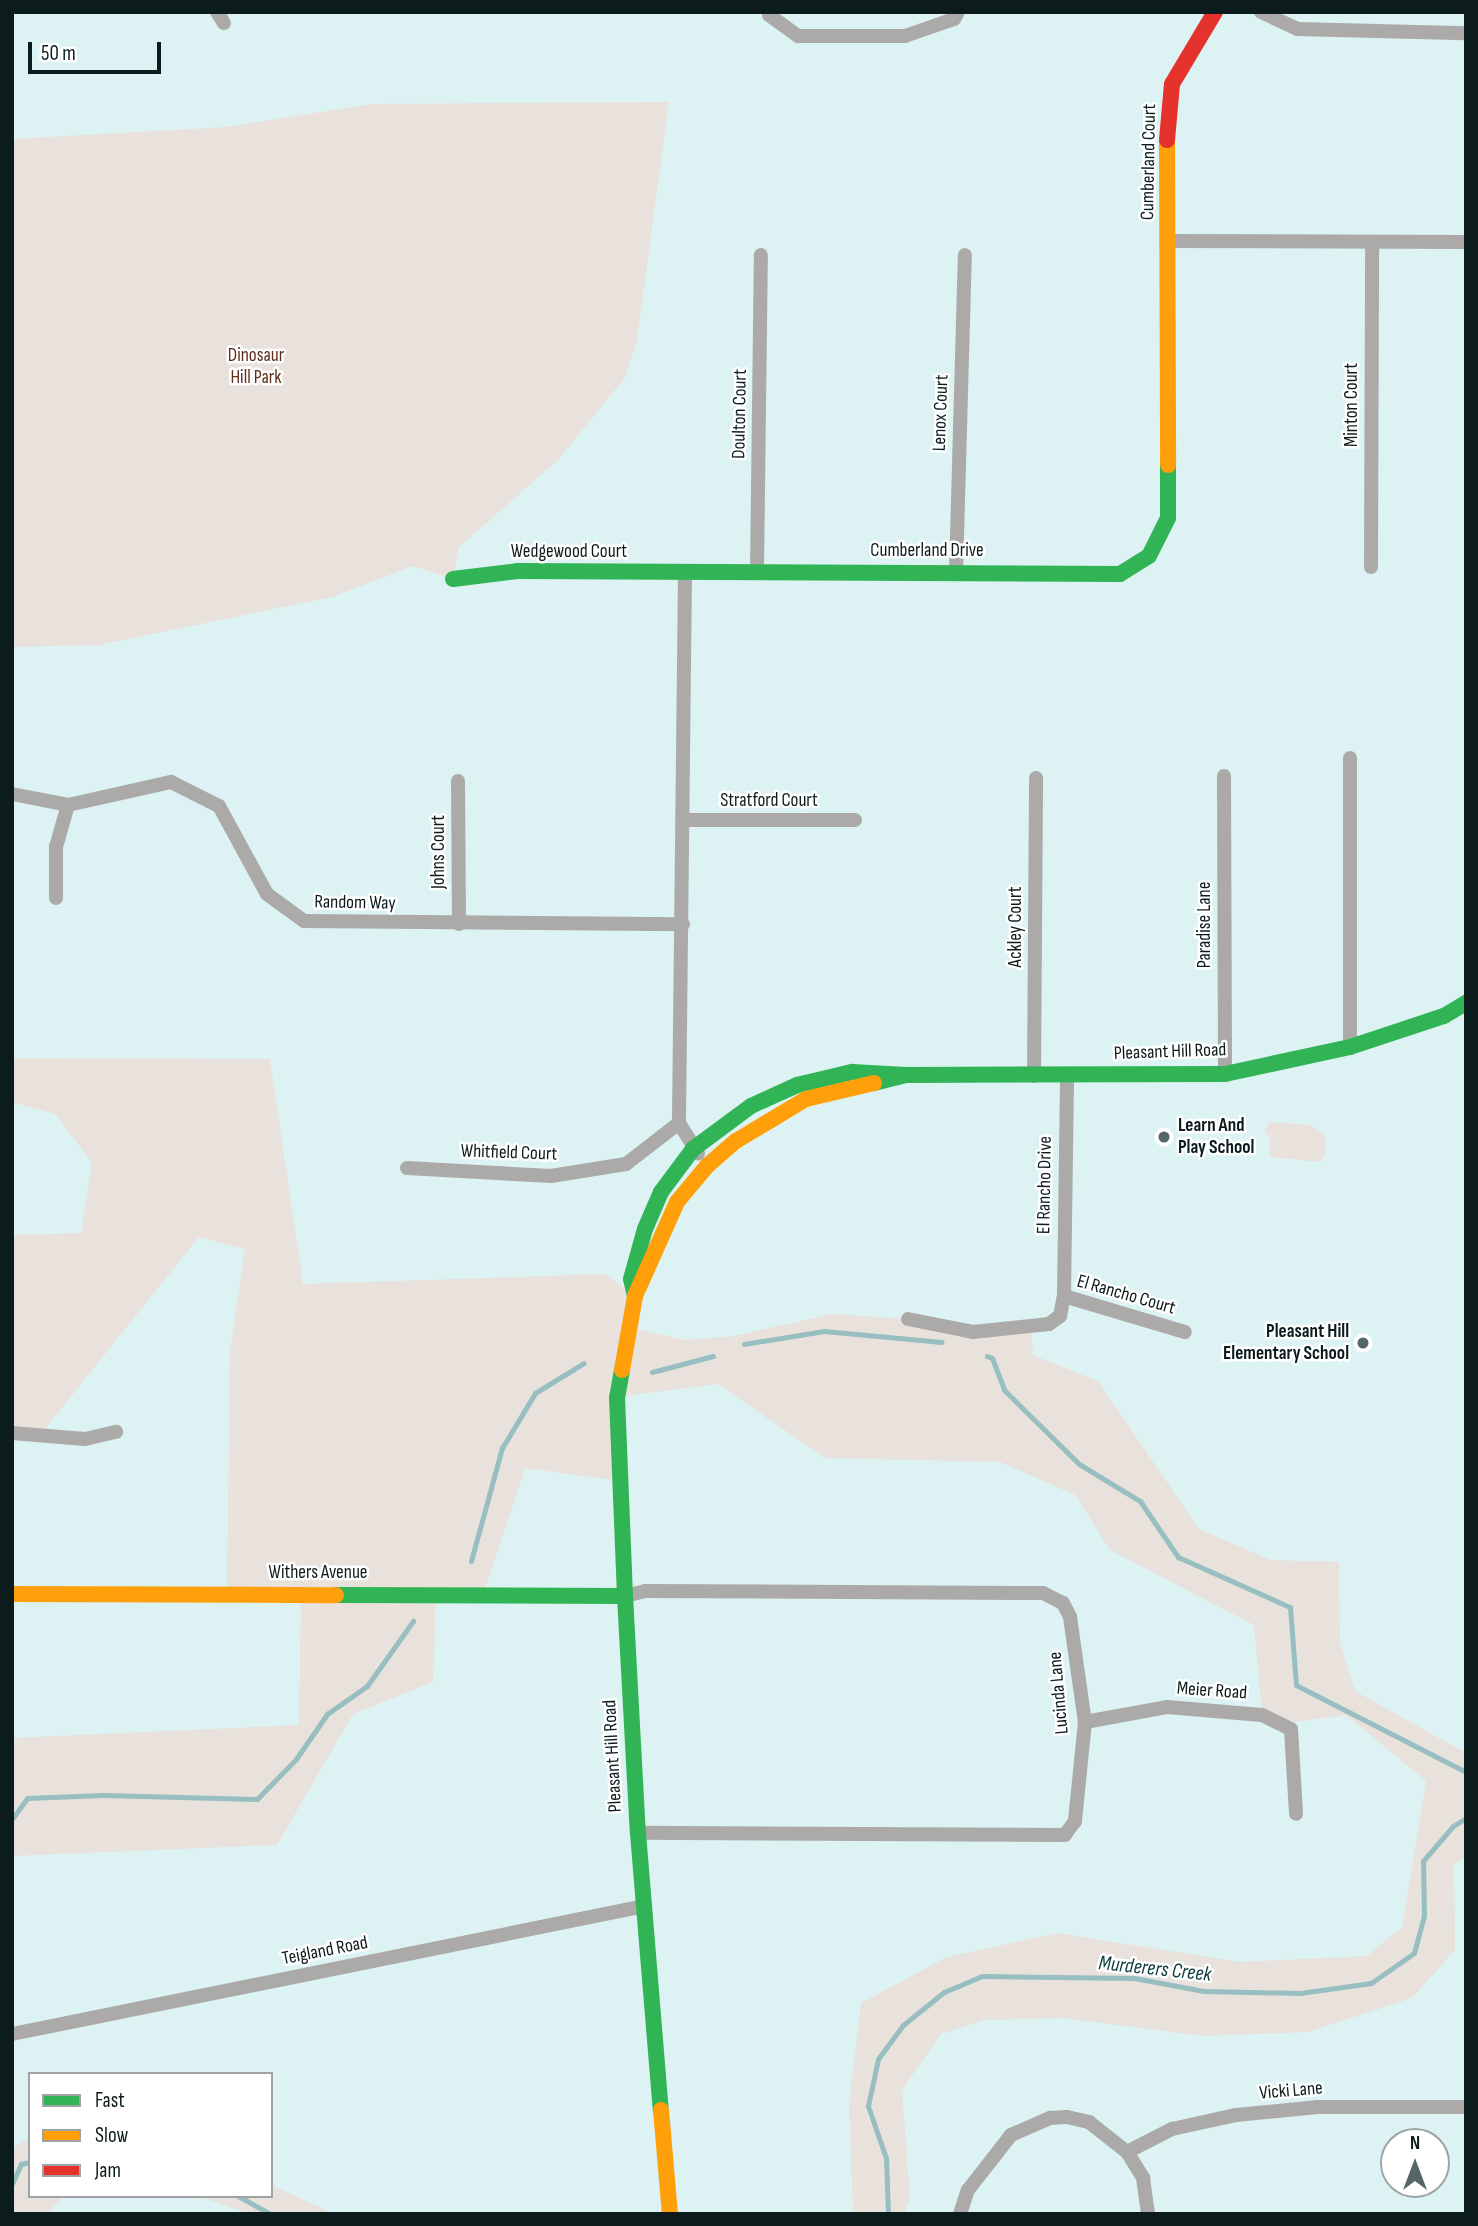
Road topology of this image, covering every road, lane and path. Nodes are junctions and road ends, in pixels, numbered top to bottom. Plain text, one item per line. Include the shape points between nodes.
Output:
1 (958, 12) edge
2 (1215, 12) edge
3 (1262, 12) edge
4 (769, 15) dead end
5 (1466, 33) edge
6 (1169, 241) junction
7 (1372, 242) junction
8 (1466, 242) edge
9 (761, 255) dead end
10 (965, 255) dead end
11 (1371, 567) dead end
12 (757, 572) junction
13 (956, 572) junction
14 (685, 573) junction
15 (453, 579) dead end
16 (1350, 758) dead end
17 (1224, 776) dead end
18 (1036, 778) dead end
19 (458, 781) dead end
20 (12, 794) edge
21 (68, 805) junction
22 (683, 820) junction
23 (855, 820) dead end
24 (56, 898) dead end
25 (459, 924) junction
26 (683, 924) junction
27 (1466, 1003) edge
28 (1350, 1047) junction
29 (1225, 1074) junction
30 (906, 1075) junction
31 (1034, 1076) junction
32 (1067, 1076) junction
33 (679, 1123) junction
34 (693, 1149) junction
35 (707, 1166) junction
36 (407, 1168) dead end
37 (635, 1296) junction
38 (1064, 1296) junction
39 (908, 1319) dead end
40 (1185, 1332) dead end
41 (116, 1432) dead end
42 (12, 1433) edge
43 (12, 1594) edge
44 (625, 1596) junction
45 (1085, 1722) junction
46 (1296, 1814) dead end
47 (638, 1833) junction
48 (646, 1906) junction
49 (12, 2034) edge
50 (1466, 2107) edge
51 (1127, 2152) junction
52 (670, 2214) edge
53 (960, 2214) edge
54 (1148, 2214) edge

1 - 4 street via 954,19 905,36 798,36
2 - 6 street, Cumberland Court via 1172,85 1167,123
3 - 5 street via 1297,29
6 - 7 street
6 - 13 street, Cumberland Drive via 1168,518 1149,556 1120,574
7 - 8 street
7 - 11 street, Minton Court
9 - 12 street, Doulton Court
10 - 13 street, Lenox Court
12 - 13 street, Cumberland Drive
12 - 14 street, Cumberland Drive
14 - 15 street, Wedgewood Court via 518,571
14 - 22 street
16 - 28 street
17 - 29 street, Paradise Lane
18 - 31 street, Ackley Court
19 - 25 street, Johns Court
20 - 21 street, Random Way
21 - 24 street via 56,847
21 - 25 street, Random Way via 171,782 219,806 267,894 304,921
22 - 23 street, Stratford Court
22 - 26 street
25 - 26 street, Random Way
26 - 33 street
27 - 28 street, Pleasant Hill Road via 1444,1016
28 - 29 street, Pleasant Hill Road
29 - 32 street, Pleasant Hill Road
30 - 31 street, Pleasant Hill Road
30 - 34 street, Pleasant Hill Road via 852,1072 797,1085 751,1105
30 - 35 street, Pleasant Hill Road via 806,1098 765,1121
31 - 32 street, Pleasant Hill Road
32 - 38 street, El Rancho Drive
33 - 34 street
33 - 36 street, Whitfield Court via 626,1164 551,1177
34 - 35 street
34 - 37 street, Pleasant Hill Road via 661,1192 645,1229 631,1279
35 - 37 street, Pleasant Hill Road via 667,1219
37 - 44 street, Pleasant Hill Road via 617,1397
38 - 39 street, El Rancho Court via 1060,1315 1049,1324 973,1332
38 - 40 street, El Rancho Court
41 - 42 street via 85,1439
43 - 44 street, Withers Avenue
44 - 45 street, Lucinda Lane via 645,1591 1043,1593 1063,1603 1070,1617
44 - 47 street, Pleasant Hill Road
45 - 46 street, Meier Road via 1167,1707 1262,1715 1291,1729
45 - 47 street, Lucinda Lane via 1075,1821 1065,1835
47 - 48 street, Pleasant Hill Road
48 - 49 street, Teigland Road
48 - 52 street, Pleasant Hill Road
50 - 51 street, Vicki Lane via 1318,2107 1236,2115 1172,2129
51 - 53 street via 1089,2122 1058,2118 1029,2125 989,2159 968,2190
51 - 54 street via 1143,2178

